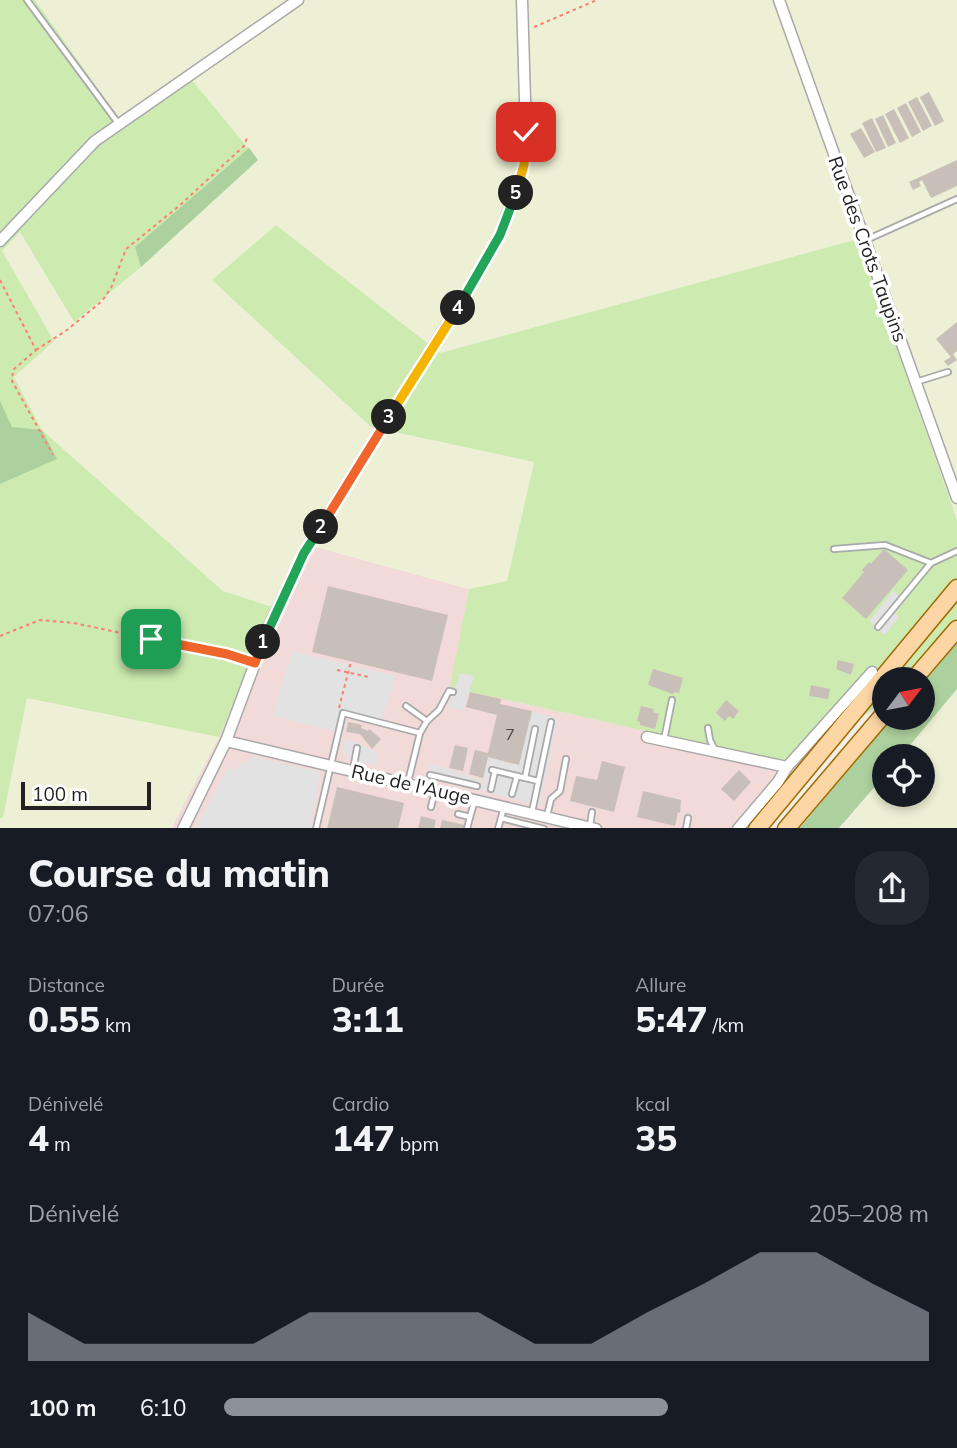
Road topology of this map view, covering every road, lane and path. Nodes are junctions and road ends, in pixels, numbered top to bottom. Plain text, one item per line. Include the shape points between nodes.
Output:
1 (27, 0) edge
2 (298, 0) edge
3 (522, 0) edge
4 (597, 0) edge
5 (779, 0) edge
6 (523, 29) junction
7 (118, 123) junction
8 (247, 138) dead end
9 (957, 199) edge
10 (0, 241) edge
11 (865, 241) junction
12 (0, 280) edge
13 (36, 350) junction
14 (948, 372) dead end
15 (915, 382) junction
16 (53, 455) dead end
17 (957, 498) edge
18 (834, 549) dead end
19 (957, 551) edge
20 (931, 563) junction
21 (957, 588) edge
22 (878, 627) dead end
23 (957, 629) edge
24 (0, 636) edge
25 (351, 661) dead end
26 (255, 663) junction
27 (924, 667) edge
28 (337, 670) dead end
29 (348, 672) junction
30 (872, 672) dead end
31 (369, 677) dead end
32 (453, 692) dead end
33 (672, 701) dead end
34 (406, 706) dead end
35 (339, 711) dead end
36 (427, 721) junction
37 (551, 722) dead end
38 (708, 728) dead end
39 (872, 728) edge
40 (535, 729) dead end
41 (420, 733) junction
42 (647, 737) dead end
43 (663, 740) junction
44 (226, 741) junction
45 (357, 748) dead end
46 (715, 751) junction
47 (566, 759) dead end
48 (331, 765) junction
49 (787, 766) junction
50 (353, 770) junction
51 (430, 775) dead end
52 (517, 776) junction
53 (446, 778) junction
54 (525, 778) junction
55 (538, 781) junction
56 (407, 783) junction
57 (477, 786) dead end
58 (491, 789) dead end
59 (439, 791) junction
60 (512, 794) dead end
61 (476, 799) junction
62 (504, 806) junction
63 (431, 807) dead end
64 (532, 812) junction
65 (592, 812) dead end
66 (458, 814) dead end
67 (470, 817) junction
68 (501, 818) junction
69 (688, 818) dead end
70 (553, 821) edge
71 (183, 828) edge
72 (316, 828) edge
73 (467, 828) edge
74 (498, 828) edge
75 (544, 828) edge
76 (593, 828) edge
77 (686, 828) edge
78 (738, 828) edge
79 (757, 828) edge
80 (786, 828) edge

1 - 7 lane
2 - 7 street
3 - 6 street
4 - 6 path
5 - 11 street, Rue des Crots Taupins
6 - 26 street via 524,165 500,235 304,553
7 - 10 street via 95,141
8 - 13 path via 235,155 179,206 126,248 102,301
9 - 11 lane
11 - 15 street, Rue des Crots Taupins
12 - 13 path
13 - 16 path via 13,370 12,381
14 - 15 lane
15 - 17 street, Rue des Crots Taupins
18 - 20 lane via 885,545
19 - 20 lane
20 - 22 lane
21 - 79 main road
23 - 27 main road
24 - 26 path via 40,620
25 - 29 path
26 - 44 street
28 - 29 path
29 - 31 path
29 - 35 path
30 - 49 street
32 - 36 lane via 449,691
33 - 43 lane
34 - 36 lane
36 - 41 lane
37 - 55 lane
38 - 46 lane
39 - 80 main road
40 - 54 lane
41 - 48 lane via 343,713
41 - 56 lane
42 - 43 street
43 - 46 street
44 - 48 street, Rue de l'Auge
44 - 71 street
45 - 50 lane
46 - 49 street
47 - 70 lane via 560,791 551,799
48 - 50 street, Rue de l'Auge
48 - 72 lane
49 - 78 street
50 - 56 street, Rue de l'Auge
51 - 53 lane
52 - 54 lane
52 - 58 lane via 493,771
52 - 60 lane
53 - 57 lane
53 - 59 lane
54 - 55 lane
55 - 64 lane
56 - 59 street, Rue de l'Auge
59 - 61 street, Rue de l'Auge
59 - 63 lane
61 - 62 street, Rue de l'Auge
61 - 67 lane
62 - 64 street, Rue de l'Auge
62 - 68 lane
64 - 70 street, Rue de l'Auge
65 - 76 lane
66 - 67 lane
67 - 73 lane
68 - 74 lane
68 - 75 lane
69 - 77 lane
70 - 76 street, Rue de l'Auge

